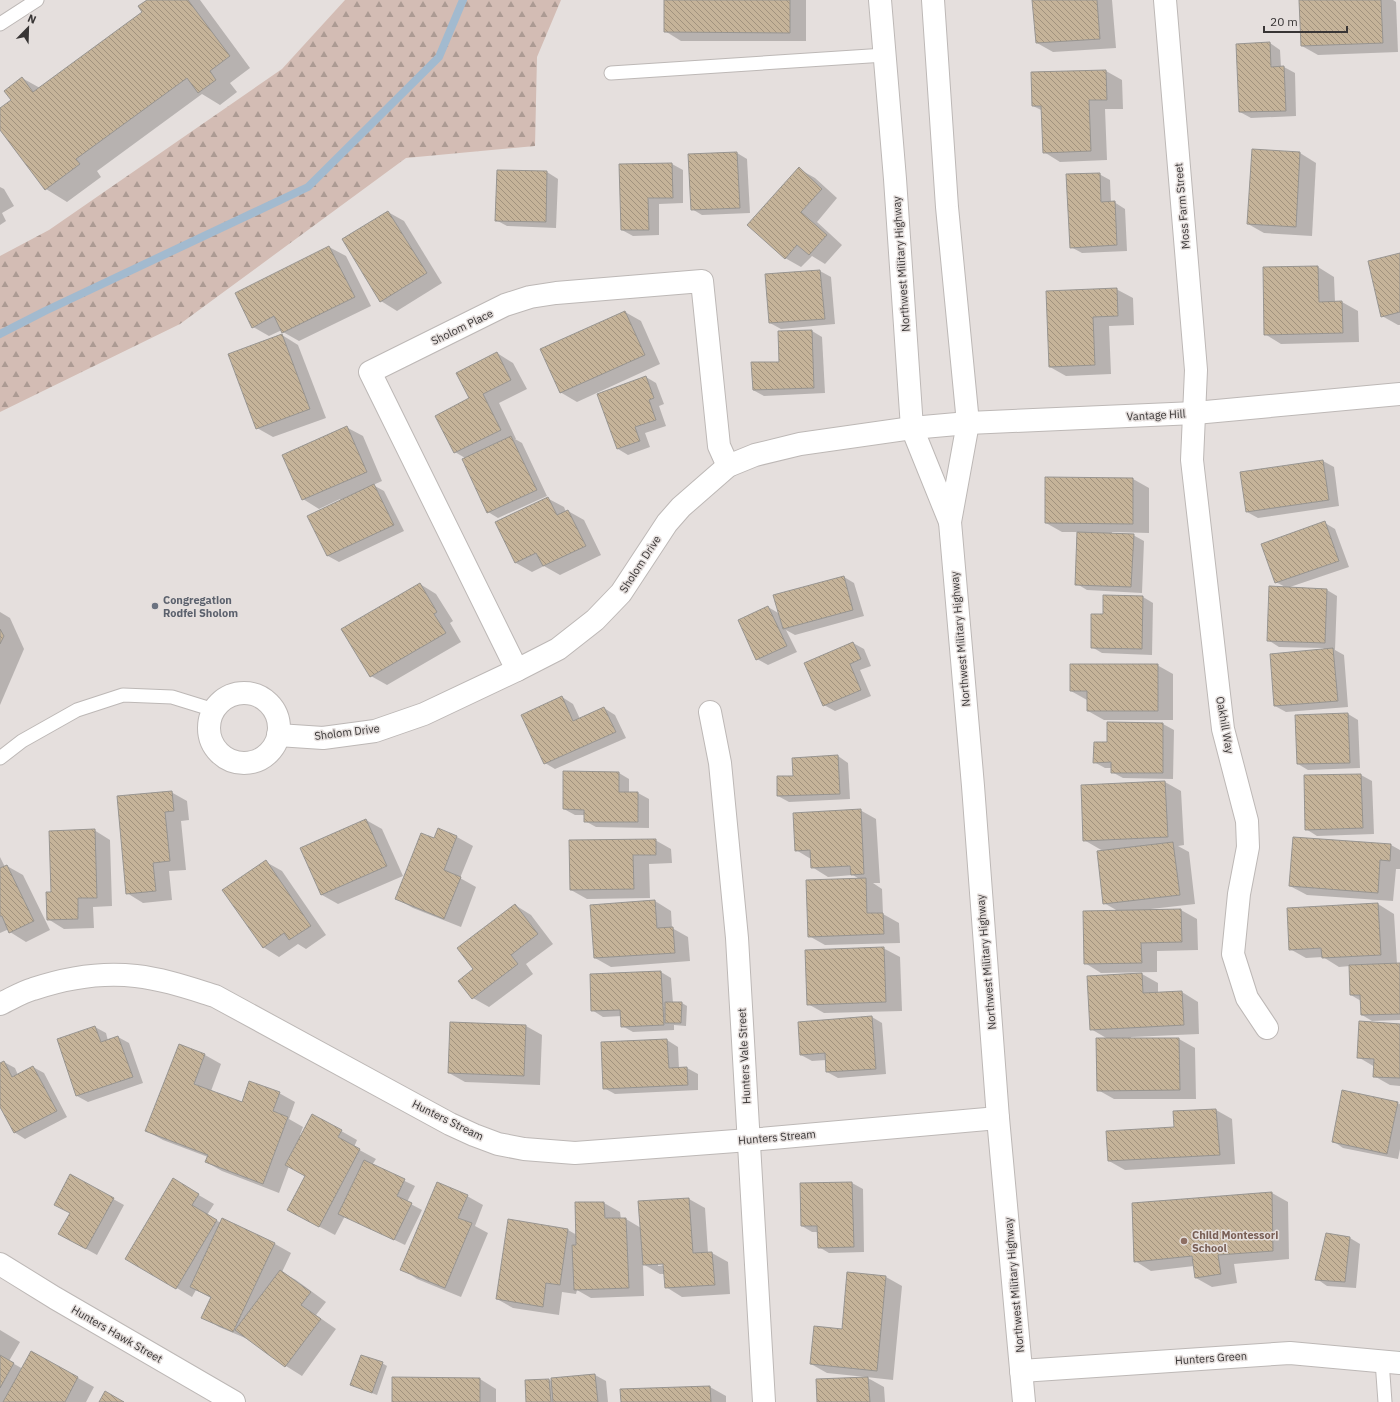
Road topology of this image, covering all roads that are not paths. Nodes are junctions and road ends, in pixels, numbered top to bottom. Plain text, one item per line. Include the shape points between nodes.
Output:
1 (37, 0) edge
2 (880, 0) edge
3 (933, 0) edge
4 (1165, 0) edge
5 (0, 24) edge
6 (885, 55) junction
7 (611, 73) dead end
8 (1400, 394) edge
9 (1195, 413) junction
10 (968, 423) junction
11 (912, 428) junction
12 (728, 466) junction
13 (950, 522) junction
14 (517, 670) junction
15 (214, 710) junction
16 (710, 712) dead end
17 (278, 735) junction
18 (0, 758) edge
19 (0, 1004) edge
20 (1267, 1028) dead end
21 (998, 1118) junction
22 (749, 1140) junction
23 (0, 1264) edge
24 (1391, 1362) edge
25 (1021, 1370) junction
26 (234, 1402) edge
27 (764, 1402) edge
28 (1024, 1402) edge
29 (1385, 1402) edge

1 - 5 lane
2 - 6 street, Northwest Military Highway
3 - 10 street, Northwest Military Highway via 948,207
4 - 9 street, Moss Farm Street via 1196,370
6 - 7 lane
6 - 11 street, Northwest Military Highway
8 - 9 street, Vantage Hill
9 - 10 street, Vantage Hill
9 - 20 street, Oakhill Way via 1192,460 1223,729 1247,821 1248,847 1238,894 1233,954 1247,998
10 - 11 street, Vantage Hill
10 - 13 street, Northwest Military Highway
11 - 12 street, Sholom Drive via 800,444 755,455
11 - 13 street, Northwest Military Highway
12 - 14 street, Sholom Drive via 681,507 667,523 621,594 595,620 558,649
12 - 14 street, Sholom Place via 719,446 702,281 556,293 530,298 505,306 370,372
13 - 21 street, Northwest Military Highway
14 - 17 street, Sholom Drive via 424,714 375,731 323,738
15 - 17 street via 224,698 237,693 251,694 263,699 273,709 278,721
15 - 17 street via 209,720 209,734 214,747 224,757 236,762 250,762 263,757 273,748
15 - 18 lane via 172,697 123,695 77,710 22,741
16 - 22 street, Hunters Vale Street via 720,763 737,930
19 - 22 street, Hunters Stream via 33,989 81,977 136,976 215,996 450,1124 498,1144 575,1153
21 - 22 street, Hunters Stream
21 - 25 street, Northwest Military Highway
22 - 27 street, Hunters Vale Street
23 - 26 street, Hunters Hawk Street
24 - 25 street, Hunters Green via 1290,1353
24 - 29 lane
25 - 28 street, Northwest Military Highway

